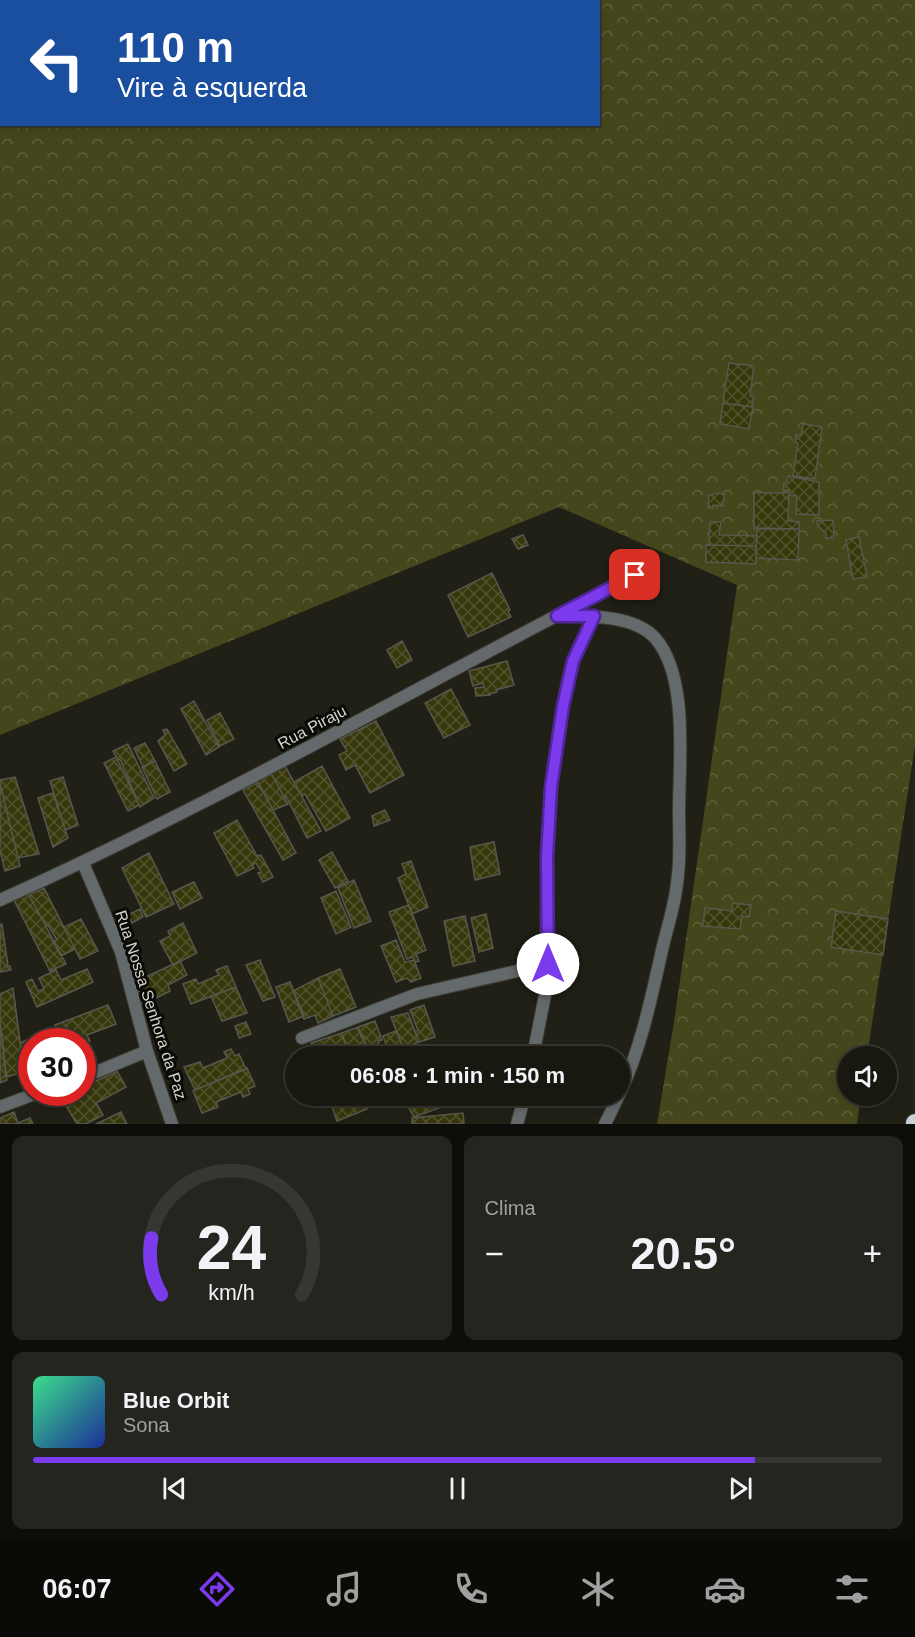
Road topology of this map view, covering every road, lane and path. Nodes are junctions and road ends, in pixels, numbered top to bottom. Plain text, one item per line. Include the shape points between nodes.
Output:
1 (635, 575) dead end
2 (557, 616) junction
3 (594, 616) junction
4 (83, 863) junction
5 (0, 900) edge
6 (548, 964) junction
7 (302, 1038) dead end
8 (536, 1046) edge
9 (147, 1051) junction
10 (96, 1072) edge
11 (630, 1072) edge
12 (18, 1100) edge
13 (522, 1106) edge
14 (613, 1106) edge
15 (0, 1107) edge
16 (172, 1124) edge
17 (517, 1124) edge
18 (605, 1124) edge

1 - 2 street, Rua Piraju
2 - 3 street
2 - 4 street, Rua Piraju
3 - 6 street via 573,661 551,787
3 - 11 street via 631,623 654,638 668,660 680,725 677,885
4 - 5 street, Rua Piraju
4 - 9 street, Rua Nossa Senhora da Paz via 121,952
6 - 7 street via 417,994
6 - 8 street
9 - 10 street
9 - 16 street, Rua Nossa Senhora da Paz
12 - 15 street
13 - 17 street
14 - 18 street

